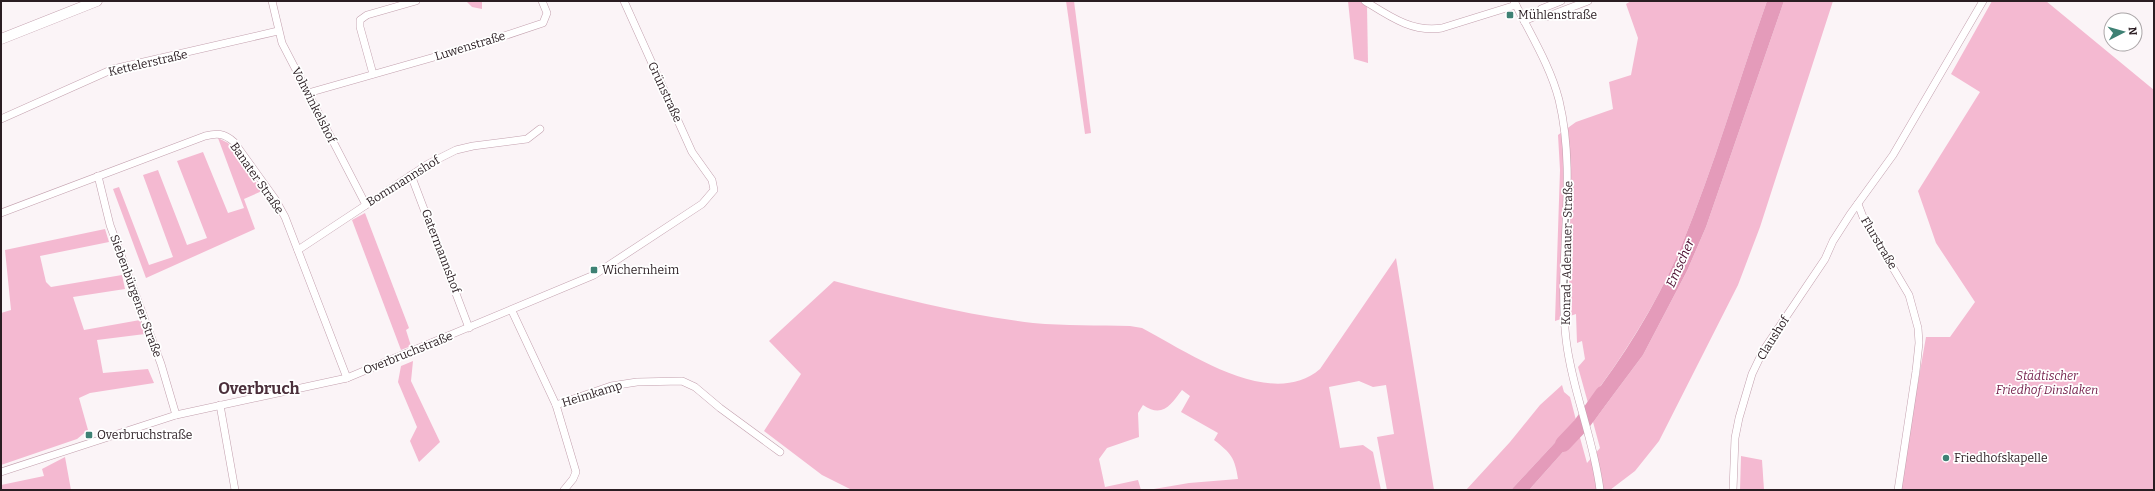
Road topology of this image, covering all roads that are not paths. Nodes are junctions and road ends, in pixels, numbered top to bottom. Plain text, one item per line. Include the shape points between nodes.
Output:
1 (96, 1) edge
2 (272, 1) edge
3 (416, 1) edge
4 (542, 1) edge
5 (624, 1) edge
6 (1365, 1) edge
7 (1561, 1) edge
8 (1588, 1) edge
9 (1983, 1) edge
10 (1515, 3) edge
11 (1538, 15) junction
12 (1524, 20) junction
13 (278, 31) junction
14 (1, 39) edge
15 (373, 74) junction
16 (308, 93) junction
17 (1, 118) edge
18 (540, 129) dead end
19 (411, 175) junction
20 (98, 176) junction
21 (713, 184) joint
22 (1858, 204) junction
23 (366, 205) junction
24 (1, 213) edge
25 (298, 250) junction
26 (512, 311) junction
27 (470, 328) junction
28 (347, 378) junction
29 (220, 404) junction
30 (556, 404) junction
31 (176, 415) junction
32 (780, 452) dead end
33 (1, 472) edge
34 (234, 490) edge
35 (564, 490) edge
36 (1600, 490) edge
37 (1733, 490) edge
38 (1898, 490) edge

1 - 14 main road
2 - 13 street, Vohwinkelshof
3 - 15 street via 367,15 360,20
4 - 15 street, Luwenstraße via 547,13 543,23 480,44
5 - 21 street, Grünstraße via 692,152
6 - 10 street via 1403,23 1430,30
7 - 11 street via 1540,9
8 - 11 street via 1546,17
9 - 22 street, Flurstraße via 1893,155
10 - 12 street, Konrad-Adenauer-Straße
11 - 12 street
12 - 36 street, Konrad-Adenauer-Straße via 1552,81 1567,145 1565,326 1574,384
13 - 16 street, Vohwinkelshof
13 - 17 street, Kettelerstraße via 113,69
15 - 16 street, Luwenstraße
16 - 23 street, Vohwinkelshof
18 - 19 street, Bommannshof via 527,139 456,150
19 - 23 street, Bommannshof
19 - 27 street, Gatermannshof
20 - 24 street, Banater Straße
20 - 25 street, Banater Straße via 204,136 221,134 234,142 275,199
20 - 31 street, Siebenbürgener Straße via 110,226 162,364
21 - 26 street, Overbruchstraße via 712,195 702,204 594,275
22 - 37 street, Claushof via 1833,241 1825,259 1763,351 1752,374 1735,438
22 - 38 street, Flurstraße via 1909,296 1918,328 1919,343
23 - 25 street, Bommannshof
25 - 28 street, Banater Straße
26 - 27 street, Overbruchstraße
26 - 30 street, Heimkamp
27 - 28 street, Overbruchstraße
28 - 29 street, Overbruchstraße
29 - 31 street, Overbruchstraße
29 - 34 street
30 - 32 street, Heimkamp via 611,386 637,382 682,381 695,387
30 - 35 street via 576,472
31 - 33 street, Overbruchstraße

